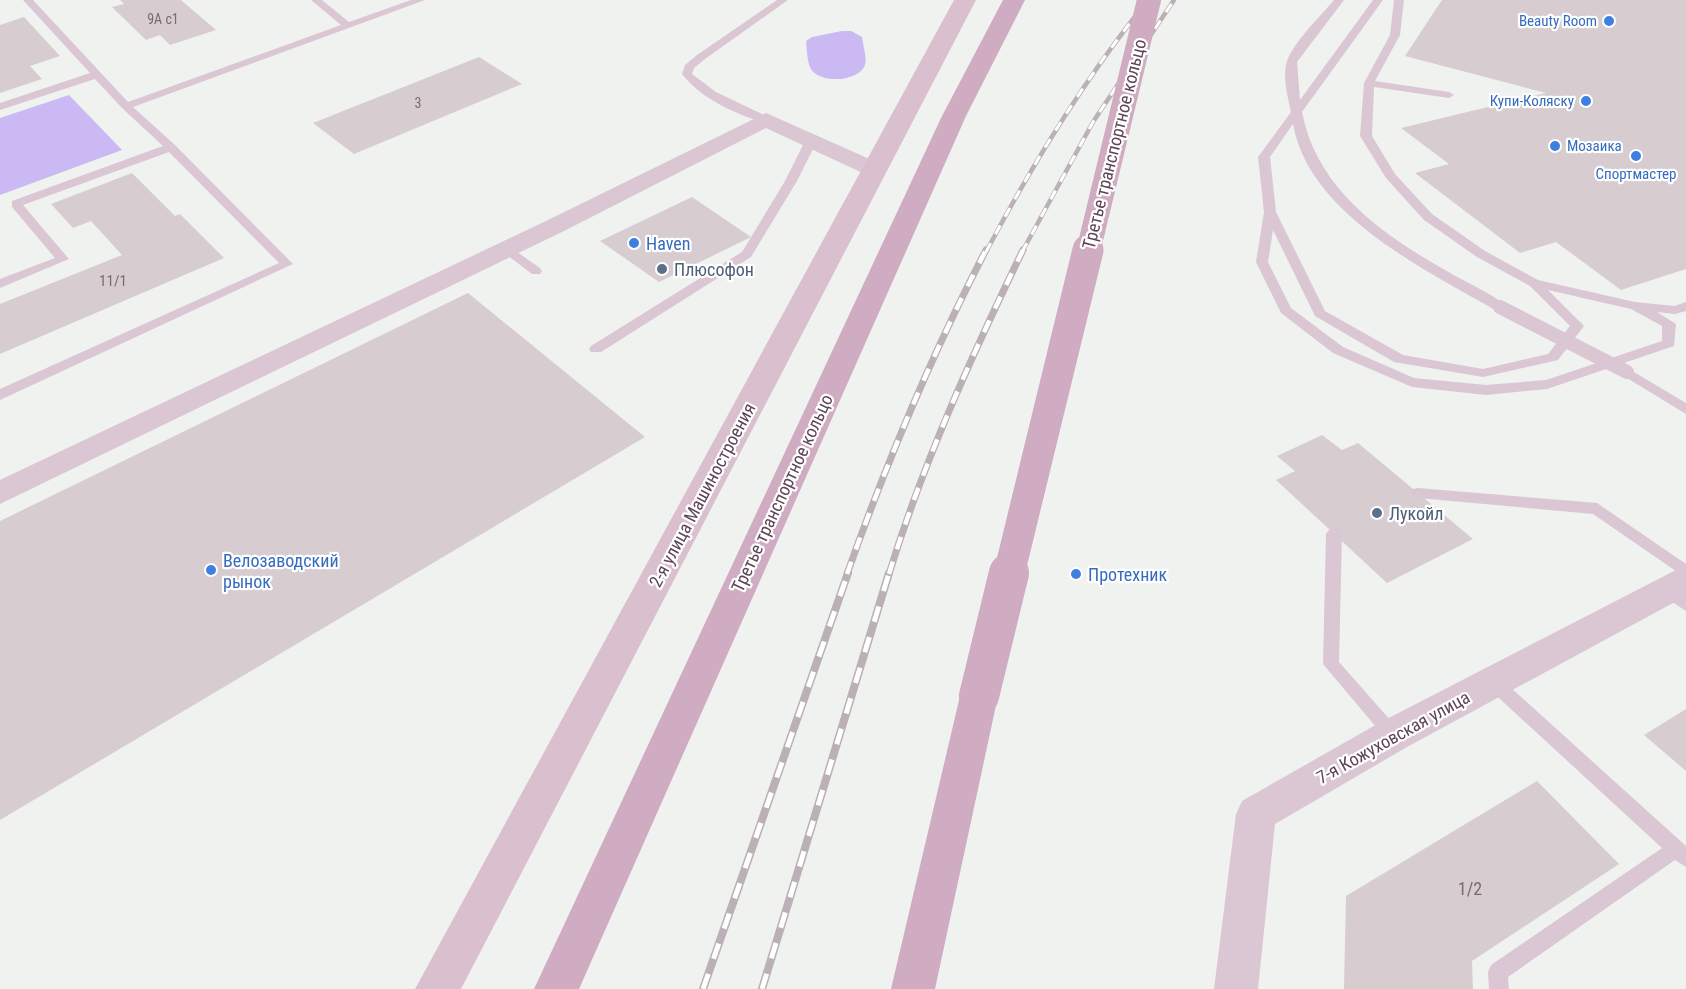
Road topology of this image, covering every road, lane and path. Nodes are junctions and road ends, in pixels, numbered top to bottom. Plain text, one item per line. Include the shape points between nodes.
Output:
1 (27, 0) edge
2 (316, 0) edge
3 (420, 0) edge
4 (783, 0) edge
5 (965, 0) edge
6 (1014, 0) edge
7 (1149, 0) edge
8 (1339, 0) edge
9 (1378, 0) edge
10 (1399, 0) edge
11 (348, 26) junction
12 (96, 75) junction
13 (1369, 83) junction
14 (1449, 95) dead end
15 (126, 105) junction
16 (0, 107) edge
17 (1294, 117) junction
18 (766, 120) junction
19 (811, 141) junction
20 (171, 147) junction
21 (875, 170) junction
22 (1270, 212) junction
23 (507, 249) junction
24 (536, 271) dead end
25 (1534, 283) junction
26 (0, 284) edge
27 (1635, 306) junction
28 (1686, 306) edge
29 (596, 350) dead end
30 (0, 395) edge
31 (1686, 409) edge
32 (0, 493) edge
33 (1418, 493) dead end
34 (1334, 534) dead end
35 (1681, 587) edge
36 (1493, 682) junction
37 (1393, 735) junction
38 (1681, 853) edge
39 (926, 928) junction
40 (437, 989) edge
41 (556, 989) edge
42 (913, 989) edge
43 (923, 989) edge
44 (1236, 989) edge
45 (1499, 989) edge

1 - 12 lane
2 - 11 lane
3 - 11 lane
4 - 18 lane via 701,57 687,74 704,90
5 - 21 main road, 2-я улица Машиностроения
6 - 41 main road, Третье транспортное кольцо via 949,127
7 - 39 main road, Третье транспортное кольцо, bridge
8 - 17 lane via 1292,63
9 - 17 lane
10 - 13 lane via 1395,35
11 - 15 lane
12 - 15 lane
12 - 16 lane
13 - 14 lane
13 - 25 lane via 1366,136 1390,176 1428,217 1481,254
15 - 20 lane
17 - 22 lane via 1264,157
17 - 31 lane, bridge via 1308,157 1338,198 1395,245 1500,307 1627,372
18 - 19 street
18 - 23 street
19 - 21 street
19 - 29 lane via 747,254
20 - 26 lane via 16,204 63,259
20 - 30 lane via 287,264
21 - 40 main road, 2-я улица Машиностроения
22 - 25 lane via 1320,313 1399,359 1484,373 1553,357 1576,326
22 - 27 lane via 1262,262 1286,310 1338,350 1412,382 1486,390 1547,384 1669,343 1669,324
23 - 24 lane
23 - 32 street
25 - 27 lane
27 - 28 lane via 1675,310
33 - 35 lane via 1598,509
34 - 37 lane via 1331,664
35 - 36 street, 7-я Кожуховская улица
36 - 37 street, 7-я Кожуховская улица
36 - 38 lane
37 - 44 street, 7-я Кожуховская улица via 1256,814
38 - 45 lane via 1498,972
39 - 42 main road, Третье транспортное кольцо
39 - 43 main road

